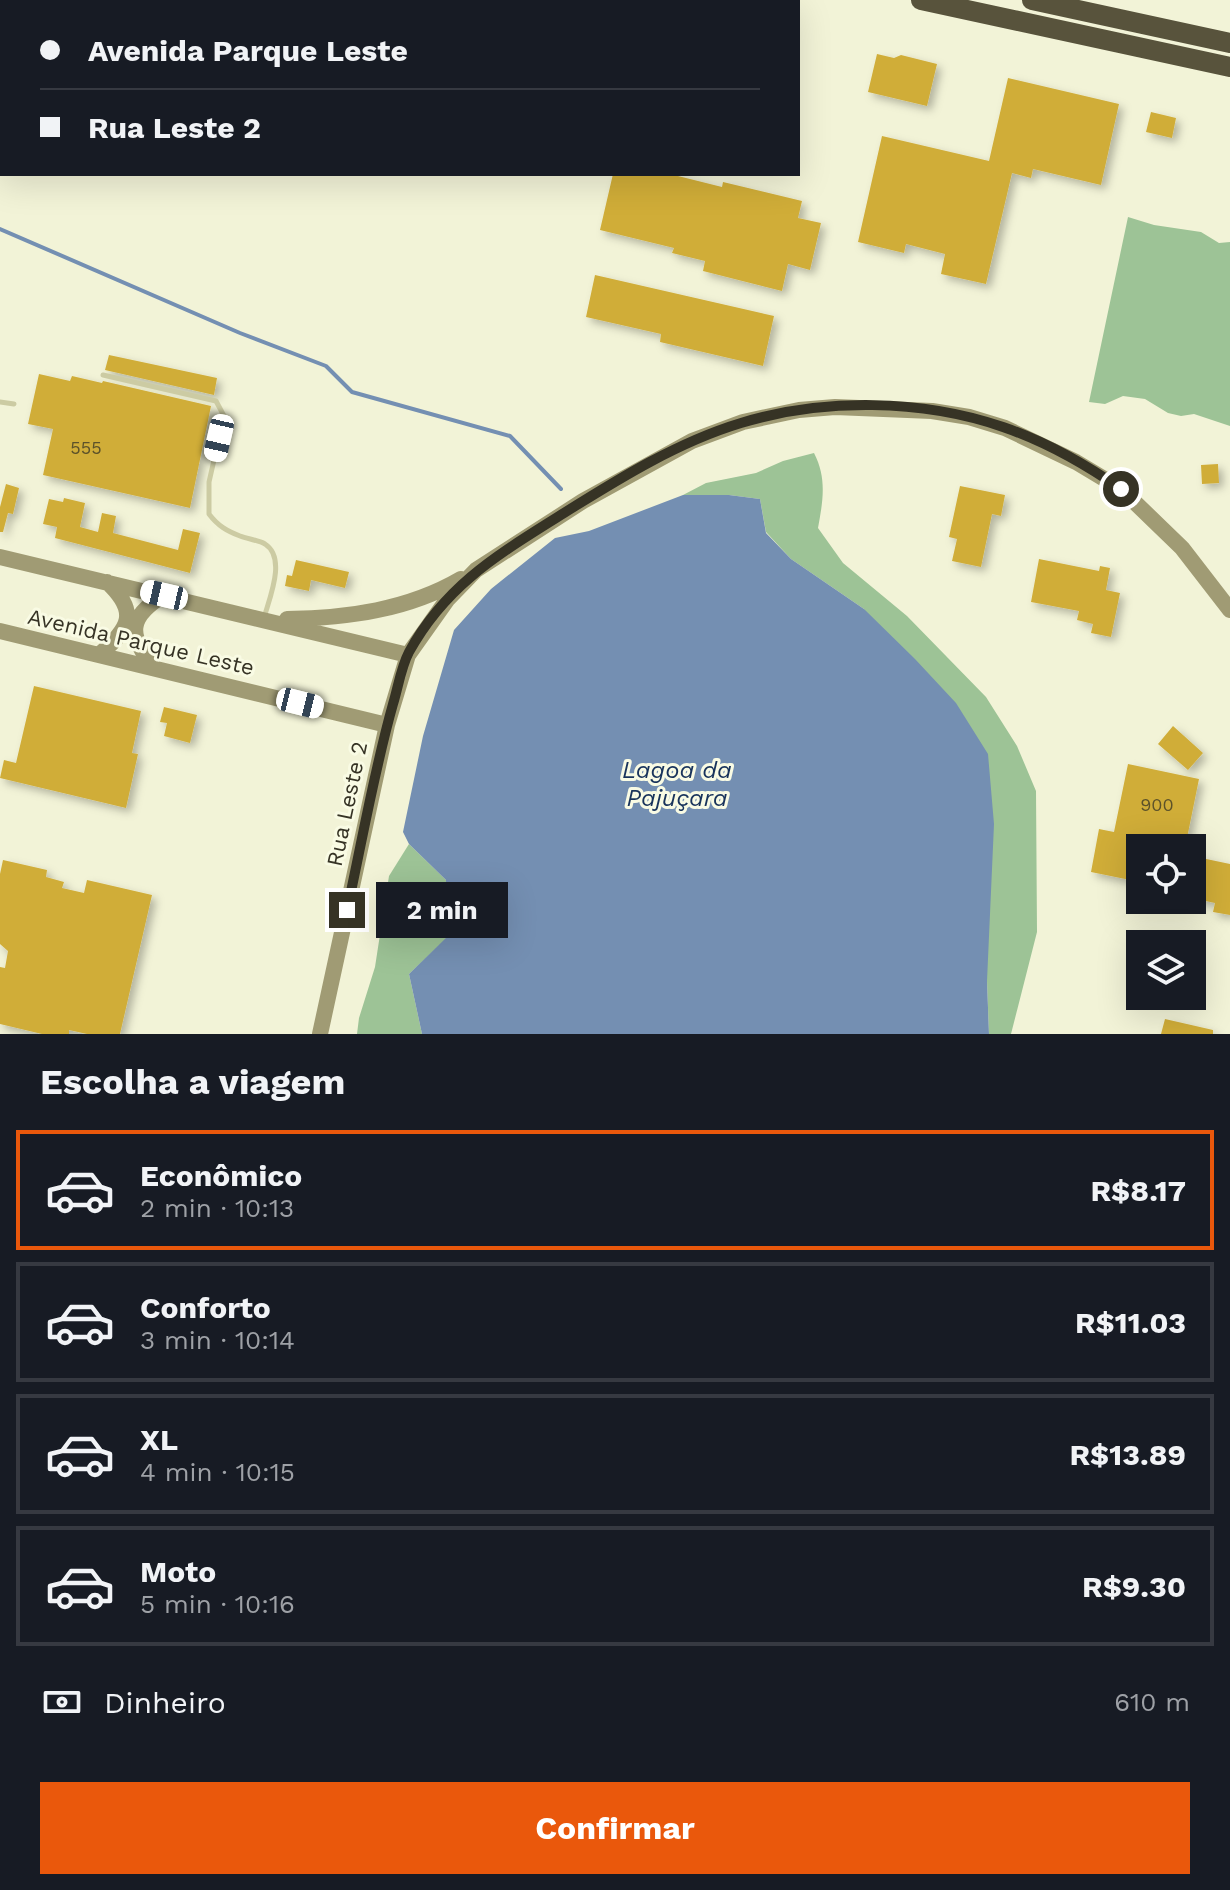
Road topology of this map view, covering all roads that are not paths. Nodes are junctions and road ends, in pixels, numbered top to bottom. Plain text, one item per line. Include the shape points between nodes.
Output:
1 (921, 0) edge
2 (1032, 0) edge
3 (1230, 43) edge
4 (1230, 67) edge
5 (103, 375) dead end
6 (0, 402) edge
7 (14, 404) dead end
8 (0, 557) edge
9 (476, 570) junction
10 (106, 581) junction
11 (164, 595) junction
12 (1230, 610) edge
13 (267, 619) junction
14 (0, 631) edge
15 (100, 654) junction
16 (408, 655) junction
17 (154, 667) junction
18 (387, 725) junction
19 (320, 1034) edge

1 - 4 highway
2 - 3 highway
5 - 13 lane via 216,401 224,416 209,482 209,514 226,530 271,550 275,568
6 - 7 lane
8 - 10 street
9 - 12 street via 625,476 718,431 799,410 899,408 969,417 1005,428 1110,481 1162,527
9 - 13 street via 425,596 379,611
9 - 16 street via 440,608
10 - 11 street
10 - 15 street via 125,601 127,621
11 - 13 street
11 - 17 street via 141,610 135,629 139,649
13 - 16 street
14 - 15 street, Avenida Parque Leste
15 - 17 street, Avenida Parque Leste
16 - 18 street
17 - 18 street, Avenida Parque Leste
18 - 19 street, Rua Leste 2

